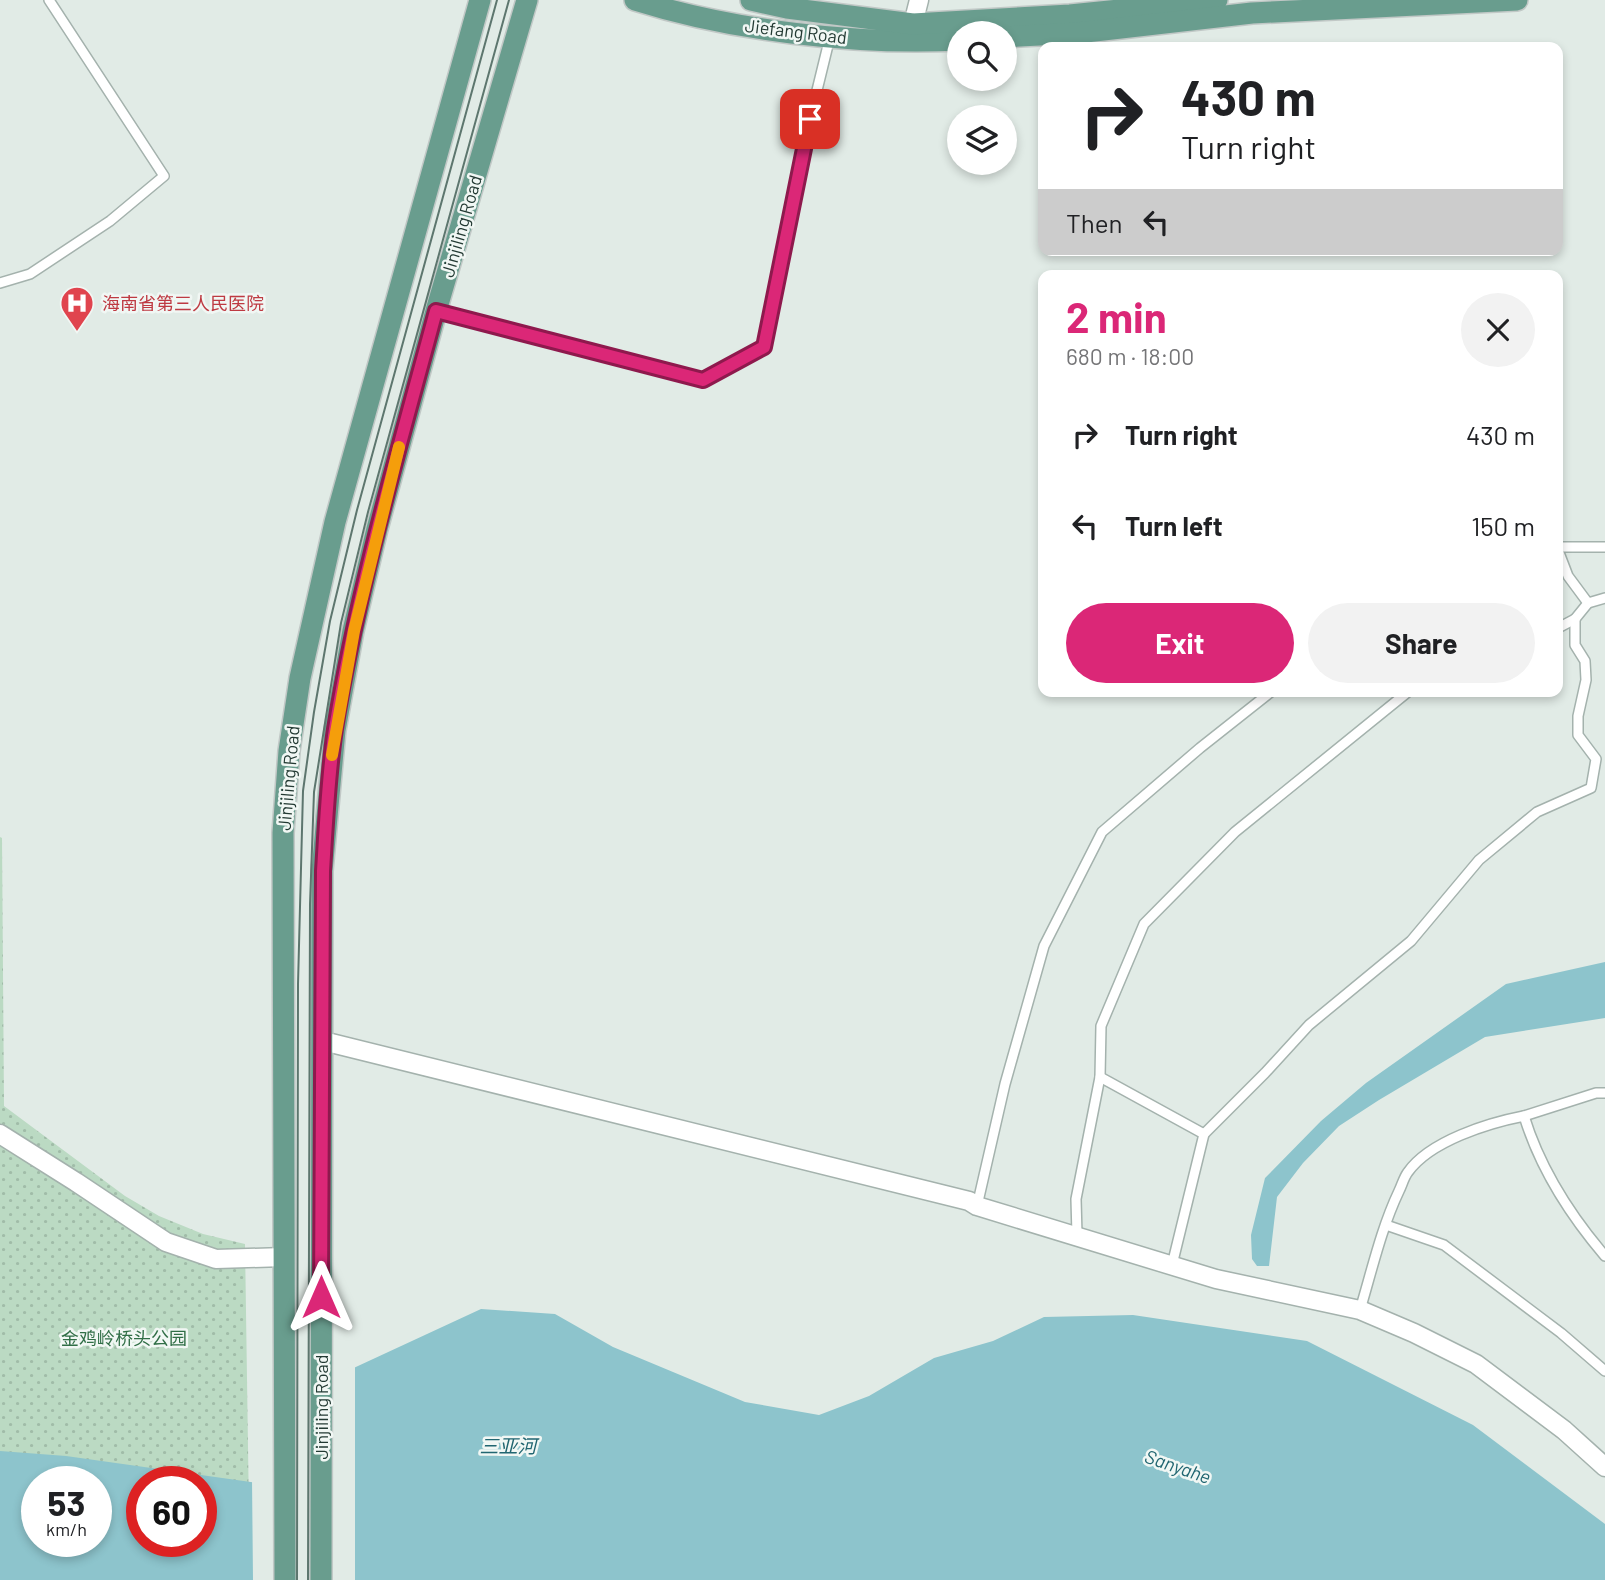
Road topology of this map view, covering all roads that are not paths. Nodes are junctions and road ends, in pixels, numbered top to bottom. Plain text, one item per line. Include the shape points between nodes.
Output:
1 (49, 0) edge
2 (480, 0) edge
3 (527, 0) edge
4 (635, 0) edge
5 (751, 0) edge
6 (919, 0) edge
7 (1217, 0) edge
8 (1517, 0) edge
9 (913, 24) junction
10 (831, 36) junction
11 (1017, 36) edge
12 (947, 40) edge
13 (0, 283) edge
14 (436, 311) junction
15 (1605, 547) edge
16 (1563, 549) edge
17 (1563, 562) edge
18 (1605, 598) edge
19 (1588, 603) junction
20 (1575, 619) junction
21 (1563, 625) edge
22 (1264, 697) edge
23 (1402, 697) edge
24 (323, 1041) junction
25 (1100, 1077) junction
26 (1604, 1095) edge
27 (1524, 1116) junction
28 (0, 1134) edge
29 (1203, 1134) junction
30 (977, 1206) junction
31 (1385, 1225) junction
32 (1077, 1235) junction
33 (1605, 1256) edge
34 (284, 1258) junction
35 (1172, 1265) junction
36 (1360, 1310) junction
37 (1605, 1371) edge
38 (1605, 1467) edge
39 (285, 1580) edge
40 (321, 1580) edge

1 - 13 lane via 164,176 110,221 30,274
2 - 34 main road, Jinjiling Road via 335,522 300,678 282,833
3 - 14 main road, Jinjiling Road
4 - 10 main road, Jiefang Road via 768,30
5 - 9 main road, Jiefang Road
6 - 9 street
7 - 9 main road, Jiefang Road
8 - 11 main road via 1252,13
10 - 12 main road, Jiefang Road
10 - 14 lane via 764,347 703,380
14 - 24 main road, Jinjiling Road via 377,528 335,730 323,871
15 - 16 lane
17 - 19 lane
18 - 19 lane
19 - 20 lane
20 - 21 lane
20 - 29 lane via 1576,645 1585,661 1586,680 1578,736 1596,759 1591,788 1537,812 1479,860 1410,941 1309,1025
22 - 30 lane via 1102,832 1044,946
23 - 25 lane via 1235,832 1144,924 1101,1026
24 - 30 street
24 - 40 main road, Jinjiling Road
25 - 29 lane
25 - 32 lane via 1076,1199
26 - 27 lane
27 - 31 lane via 1465,1132 1436,1148 1409,1171
27 - 33 lane via 1570,1213
28 - 34 street via 166,1242 216,1259
29 - 35 lane
30 - 32 street
31 - 36 lane
31 - 37 lane via 1444,1245
32 - 35 street
34 - 39 main road, Jinjiling Road
35 - 36 street
36 - 38 street via 1476,1364

